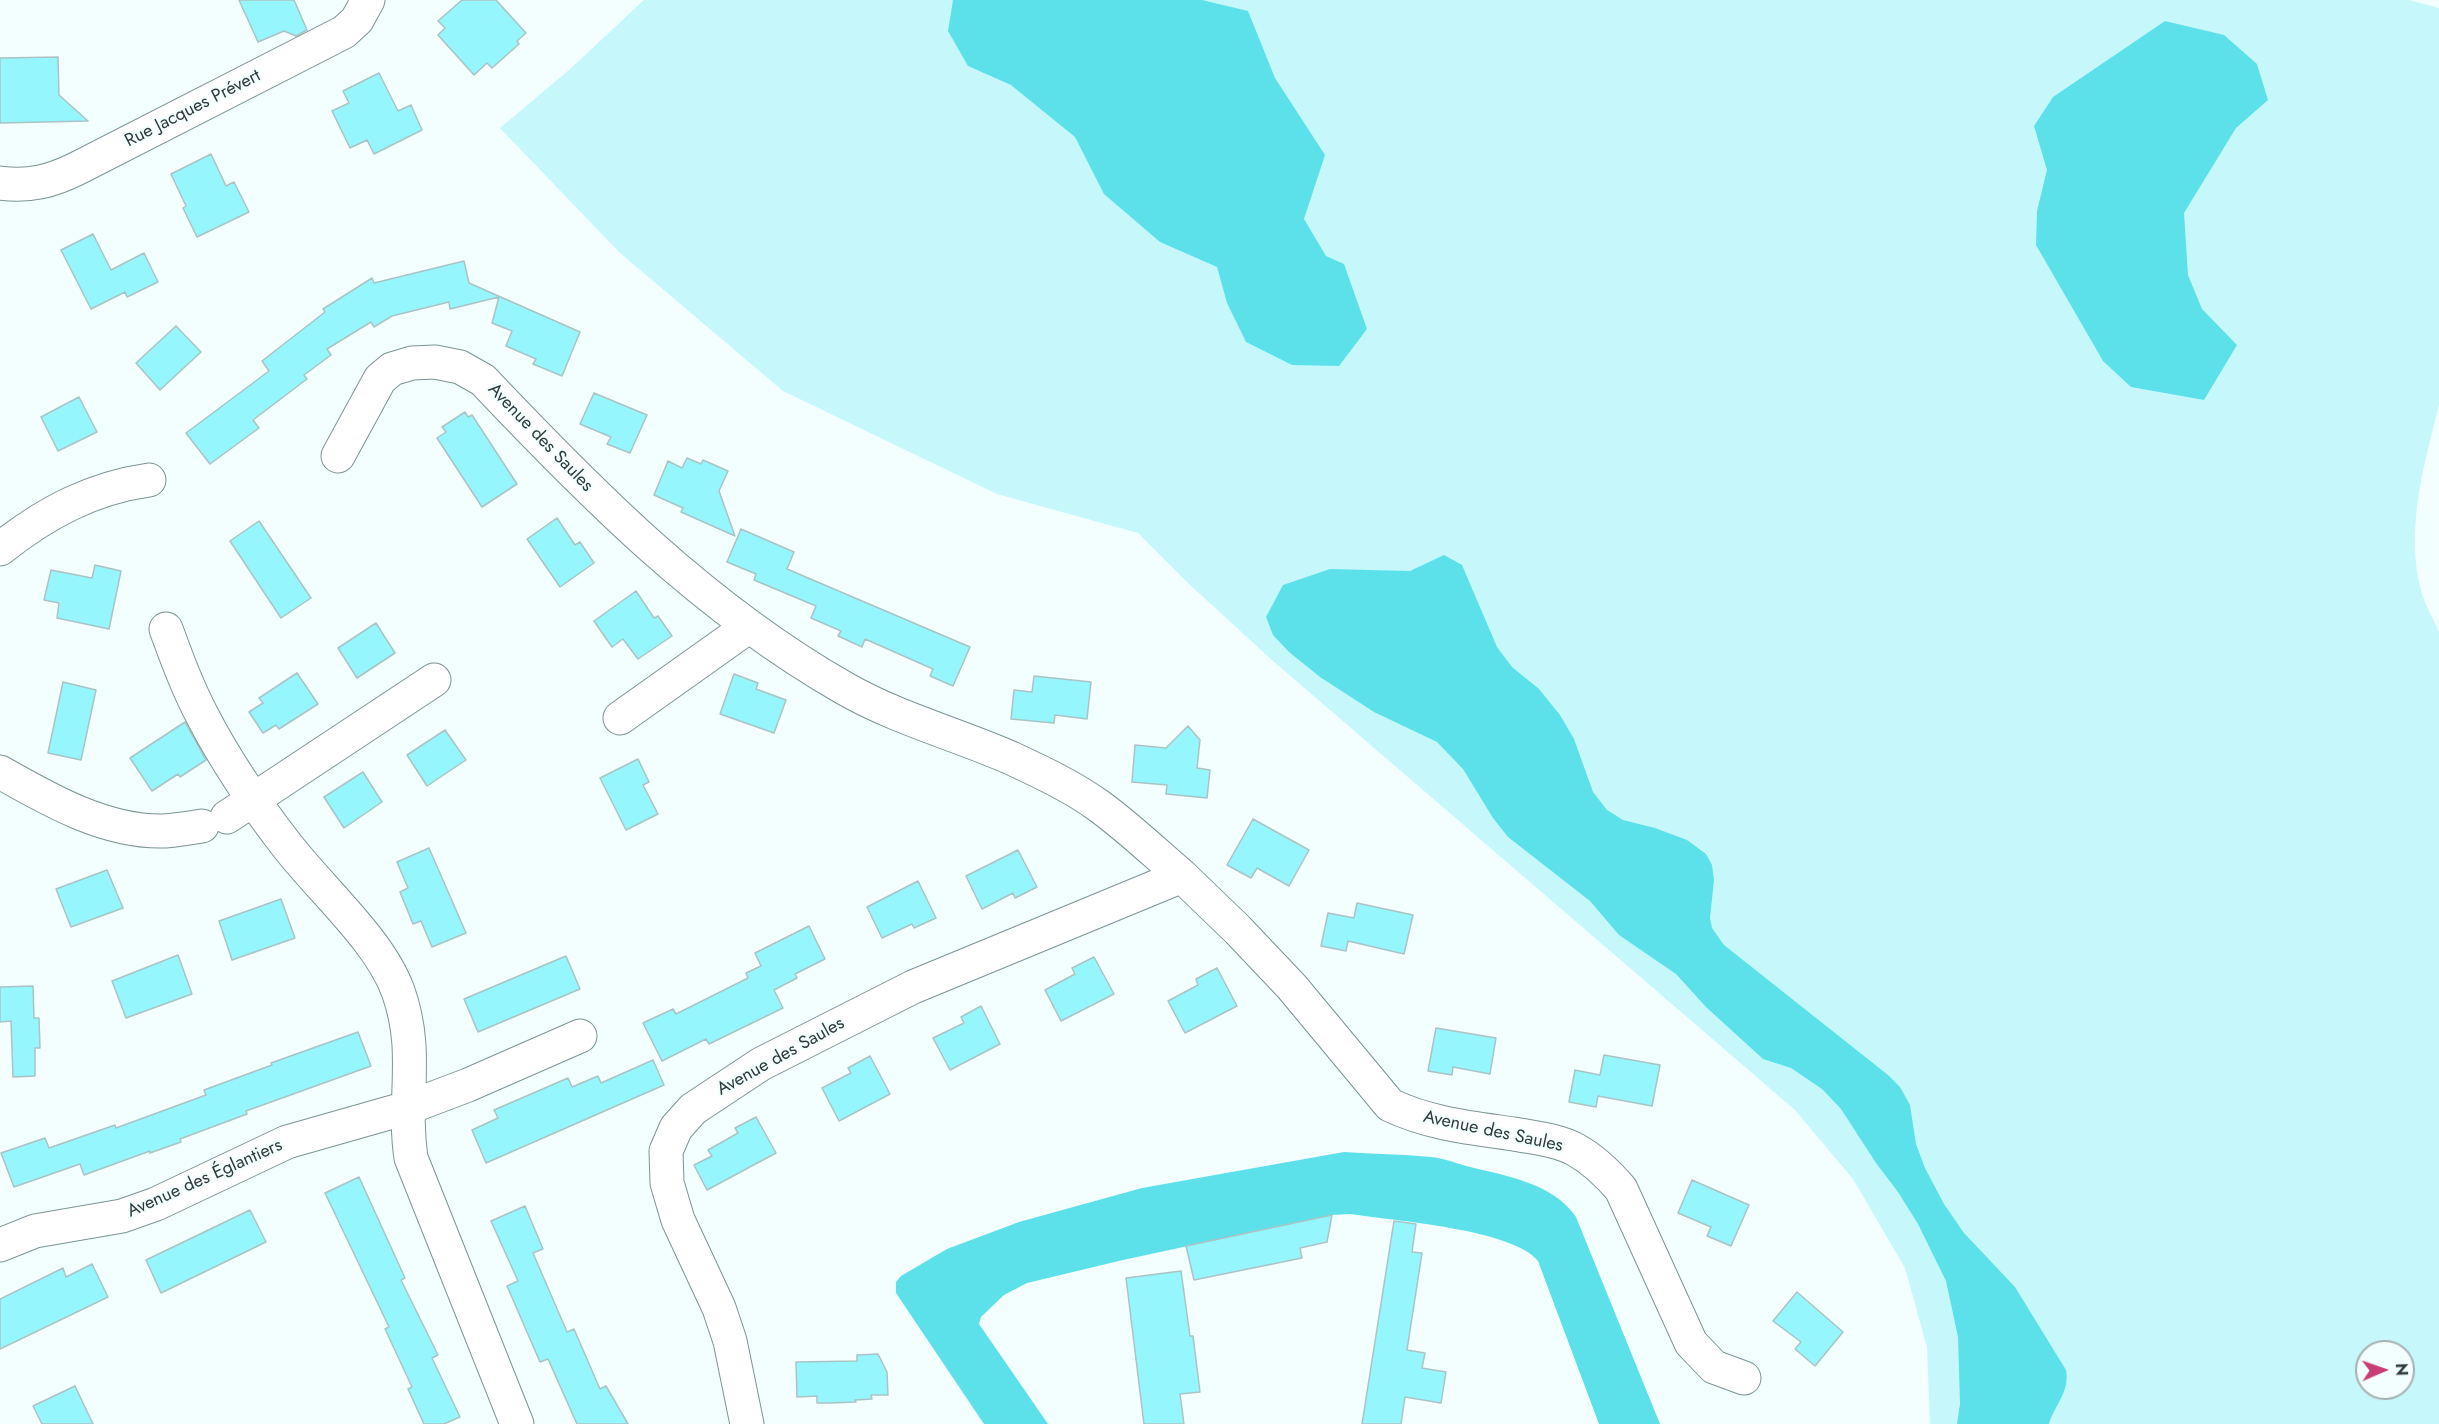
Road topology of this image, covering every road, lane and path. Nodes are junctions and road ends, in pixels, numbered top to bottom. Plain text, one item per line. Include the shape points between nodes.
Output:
1 (369, 0) edge
2 (0, 183) edge
3 (338, 456) dead end
4 (149, 480) dead end
5 (0, 549) edge
6 (748, 627) junction
7 (166, 629) dead end
8 (434, 680) dead end
9 (620, 718) dead end
10 (0, 772) edge
11 (227, 814) junction
12 (1182, 876) junction
13 (580, 1036) dead end
14 (410, 1107) junction
15 (0, 1245) edge
16 (1744, 1378) dead end
17 (516, 1424) edge
18 (747, 1424) edge

1 - 2 street, Rue Jacques Prévert via 344,32 56,179 38,184
3 - 6 street, Avenue des Saules via 380,379 392,369 435,362 460,367 483,380 609,509
4 - 5 street via 119,484 86,495 58,509
6 - 9 street
6 - 12 street, Avenue des Saules via 847,690 1053,779 1098,805
7 - 11 street via 204,719
8 - 11 street
10 - 11 street via 75,810 120,826 165,831
11 - 14 street via 285,843 382,960 397,988 407,1020
12 - 16 street, Avenue des Saules via 1292,987 1390,1105 1442,1123 1547,1140 1576,1150 1603,1169 1621,1189 1691,1343 1714,1367
12 - 18 street, Avenue des Saules via 905,991 761,1064 693,1109 676,1128 666,1151 667,1184 678,1220 730,1341
13 - 14 street, Avenue des Églantiers
14 - 15 street, Avenue des Églantiers via 287,1142 122,1216 35,1231
14 - 17 street via 411,1158

